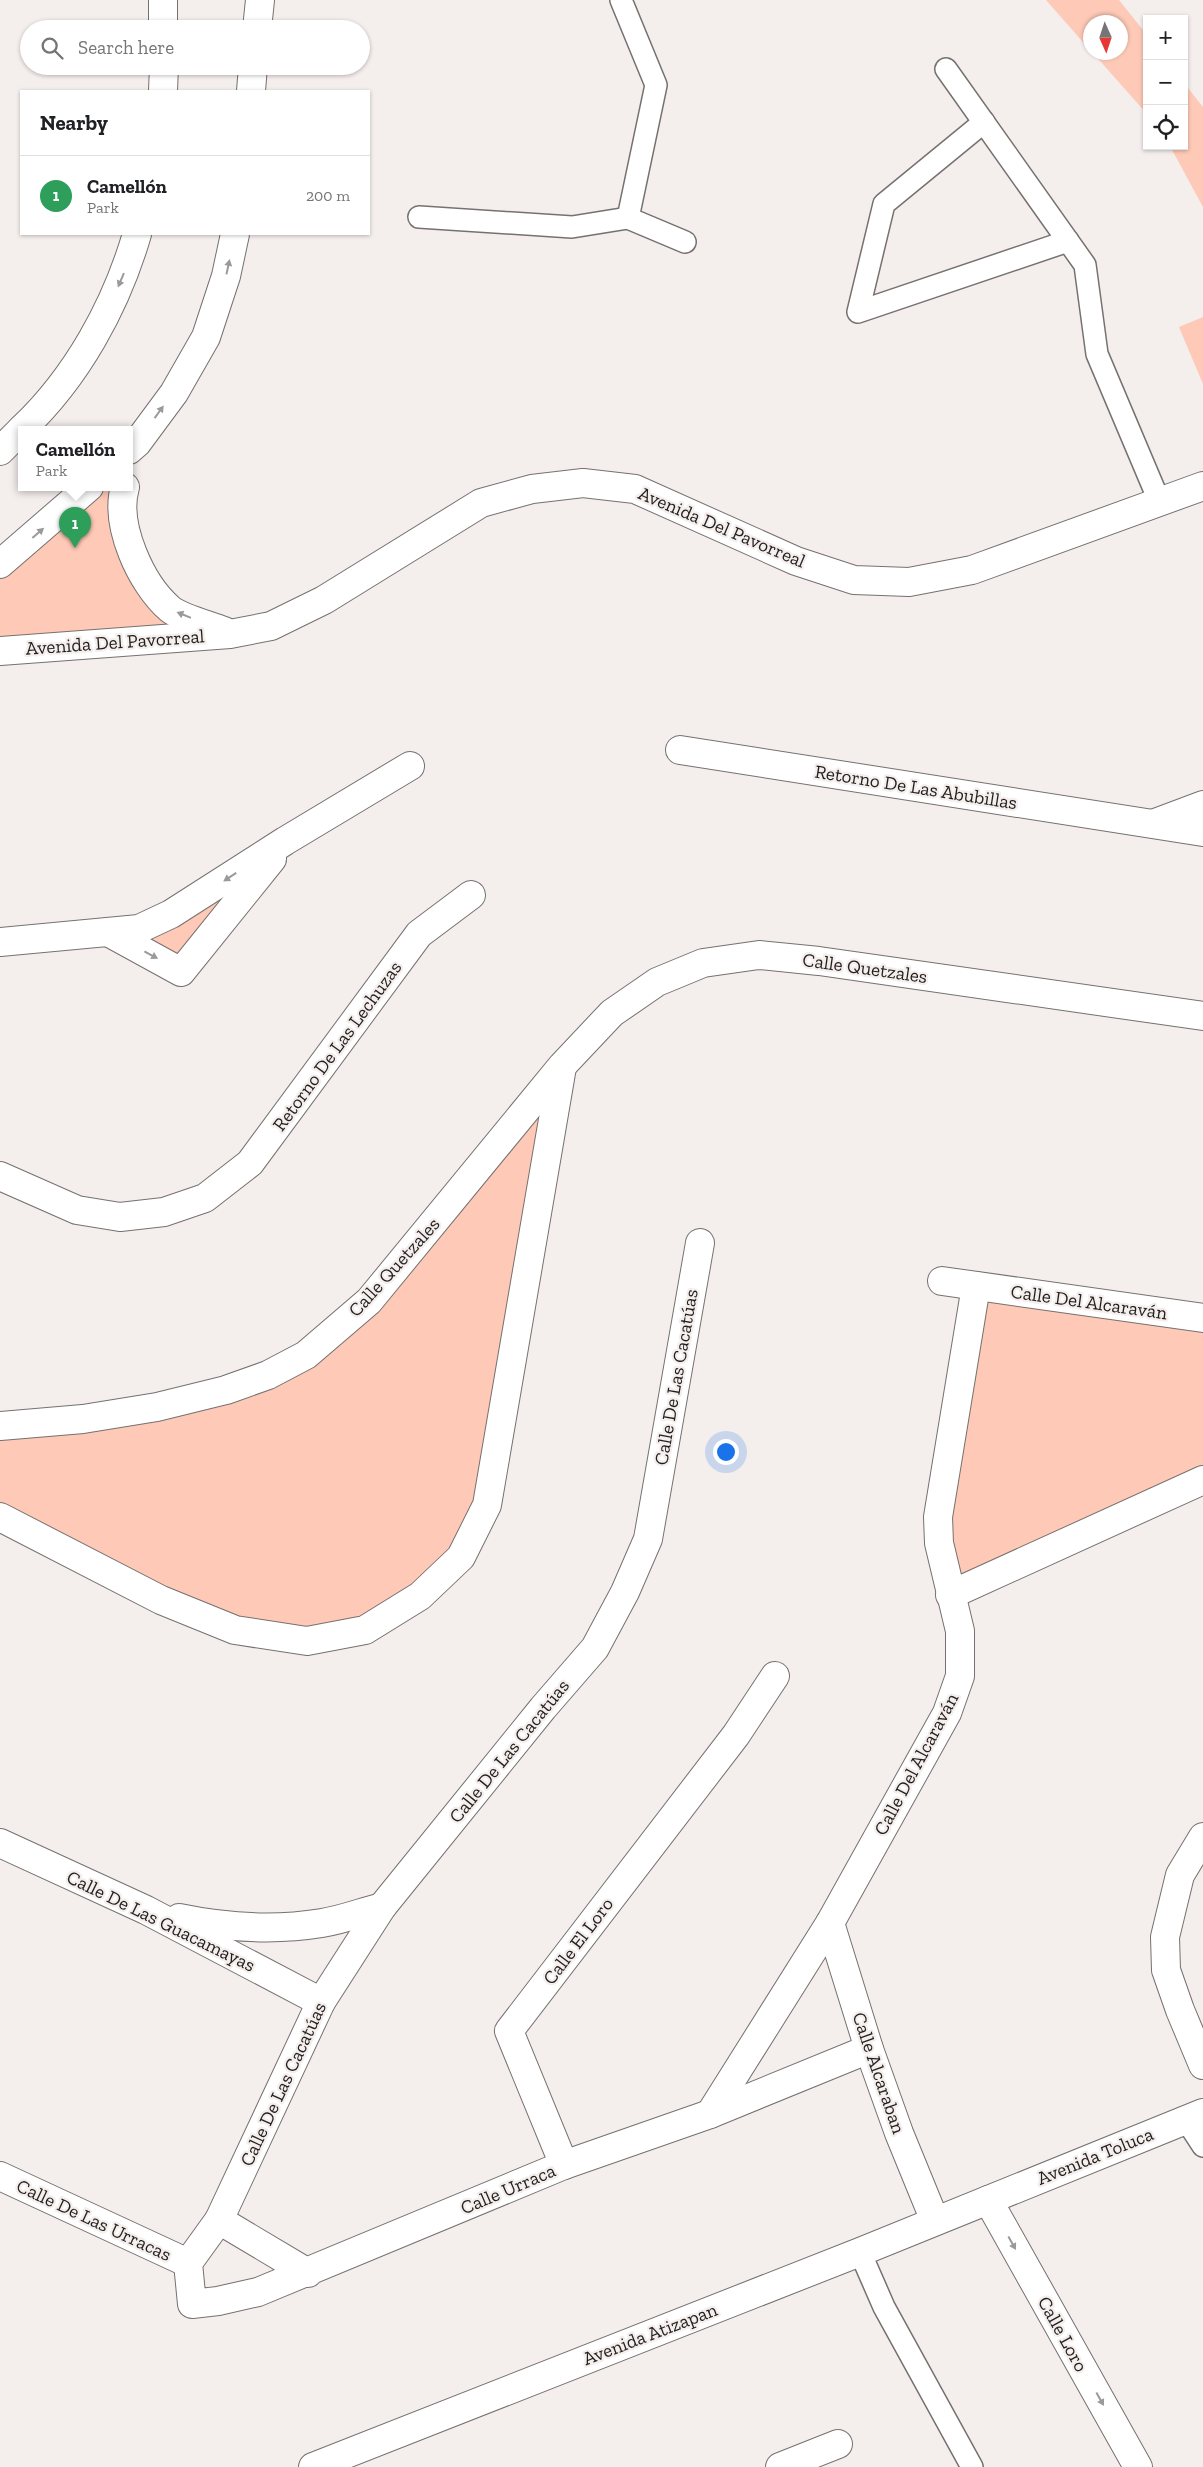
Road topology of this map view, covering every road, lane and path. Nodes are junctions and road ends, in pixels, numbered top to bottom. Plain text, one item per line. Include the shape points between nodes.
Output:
1 (163, 0) edge
2 (260, 0) edge
3 (621, 0) edge
4 (163, 20) edge
5 (258, 20) edge
6 (946, 69) dead end
7 (164, 75) edge
8 (252, 75) edge
9 (163, 90) edge
10 (251, 90) edge
11 (984, 122) junction
12 (419, 216) dead end
13 (628, 218) junction
14 (137, 235) edge
15 (235, 235) edge
16 (1068, 241) junction
17 (684, 242) dead end
18 (26, 426) edge
19 (18, 434) edge
20 (133, 447) edge
21 (0, 450) edge
22 (1203, 486) edge
23 (84, 491) edge
24 (125, 491) edge
25 (1160, 503) junction
26 (0, 564) edge
27 (230, 634) junction
28 (0, 650) edge
29 (680, 750) dead end
30 (410, 766) dead end
31 (1203, 805) edge
32 (1152, 824) junction
33 (1203, 832) edge
34 (286, 842) junction
35 (471, 895) dead end
36 (108, 932) junction
37 (0, 942) edge
38 (1203, 1016) edge
39 (562, 1066) junction
40 (0, 1176) edge
41 (700, 1243) dead end
42 (942, 1281) dead end
43 (976, 1286) junction
44 (1203, 1318) edge
45 (0, 1426) edge
46 (1203, 1480) edge
47 (0, 1517) edge
48 (950, 1595) junction
49 (774, 1676) dead end
50 (1203, 1837) edge
51 (0, 1843) edge
52 (382, 1907) junction
53 (146, 1910) junction
54 (830, 1923) junction
55 (321, 2002) junction
56 (869, 2049) junction
57 (1203, 2065) edge
58 (710, 2114) junction
59 (1194, 2117) edge
60 (1203, 2146) edge
61 (564, 2165) junction
62 (0, 2176) edge
63 (988, 2200) junction
64 (219, 2220) junction
65 (935, 2221) junction
66 (860, 2252) junction
67 (188, 2263) junction
68 (308, 2273) junction
69 (838, 2444) dead end
70 (313, 2467) edge
71 (780, 2467) edge
72 (972, 2467) edge
73 (1138, 2467) edge

1 - 4 street
2 - 5 street
3 - 13 lane via 656,85
6 - 11 lane
7 - 9 street
8 - 10 street
11 - 16 lane
11 - 16 lane via 884,204 858,312
12 - 13 lane via 572,227
13 - 17 lane
14 -> 18 street via 111,304 77,365
20 -> 15 street via 174,393 206,337 226,276
16 - 25 lane via 1085,265 1097,354
19 - 21 street
22 - 25 street, Avenida Del Pavorreal
26 -> 23 street
27 -> 24 street, Avenida Del Pavorreal via 171,610 141,575 124,528
25 - 27 street, Avenida Del Pavorreal via 972,570 909,582 854,580 796,561 635,489 583,483 532,489 481,504 324,600 271,626
27 - 28 street, Avenida Del Pavorreal
29 - 32 street, Retorno De Las Abubillas
30 - 34 street
31 - 32 street, Retorno De Las Abubillas
32 - 33 street, Retorno De Las Abubillas
34 -> 36 street via 171,914 140,929
36 -> 34 street via 182,972
35 - 40 street, Retorno De Las Lechuzas via 419,934 250,1163 204,1198 164,1212 120,1217 77,1210
36 - 37 street
38 - 39 street, Calle Quetzales via 759,955 703,963 657,982 612,1013
39 - 45 street, Calle Quetzales via 370,1301 306,1355 268,1375 226,1390 157,1407 83,1419
39 - 47 street via 487,1505 460,1557 420,1596 365,1630 327,1638 307,1641 235,1630 161,1600
41 - 52 street, Calle De Las Cacatúas via 648,1539 625,1592 595,1648
42 - 43 street, Calle Del Alcaraván
43 - 44 street, Calle Del Alcaraván
43 - 48 street, Calle Del Alcaraván via 938,1517 939,1543
46 - 48 street
48 - 54 street, Calle Del Alcaraván via 960,1631 960,1676 947,1712
49 - 61 street, Calle El Loro via 736,1736 508,2031
50 - 57 street via 1180,1875 1165,1937 1166,1970
51 - 53 street, Calle De Las Guacamayas
52 - 53 street via 323,1923 269,1928 210,1924
52 - 55 street, Calle De Las Cacatúas
53 - 55 street, Calle De Las Guacamayas
54 - 56 street, Calle Alcaraban
54 - 58 street
55 - 64 street, Calle De Las Cacatúas
56 - 58 street, Calle Urraca
56 - 65 street, Calle Alcaraban
58 - 61 street, Calle Urraca
59 - 60 lane
59 - 63 street, Avenida Toluca
61 - 68 street, Calle Urraca
62 - 67 street, Calle De Las Urracas
63 - 65 street, Avenida Atizapan
63 -> 73 street, Calle Loro
64 - 67 street, Calle De Las Cacatúas
64 - 68 street
65 - 66 street, Avenida Atizapan
66 - 70 street, Avenida Atizapan
66 - 72 lane via 884,2307
67 - 68 street, Calle Urraca via 192,2304 258,2292
69 - 71 street

